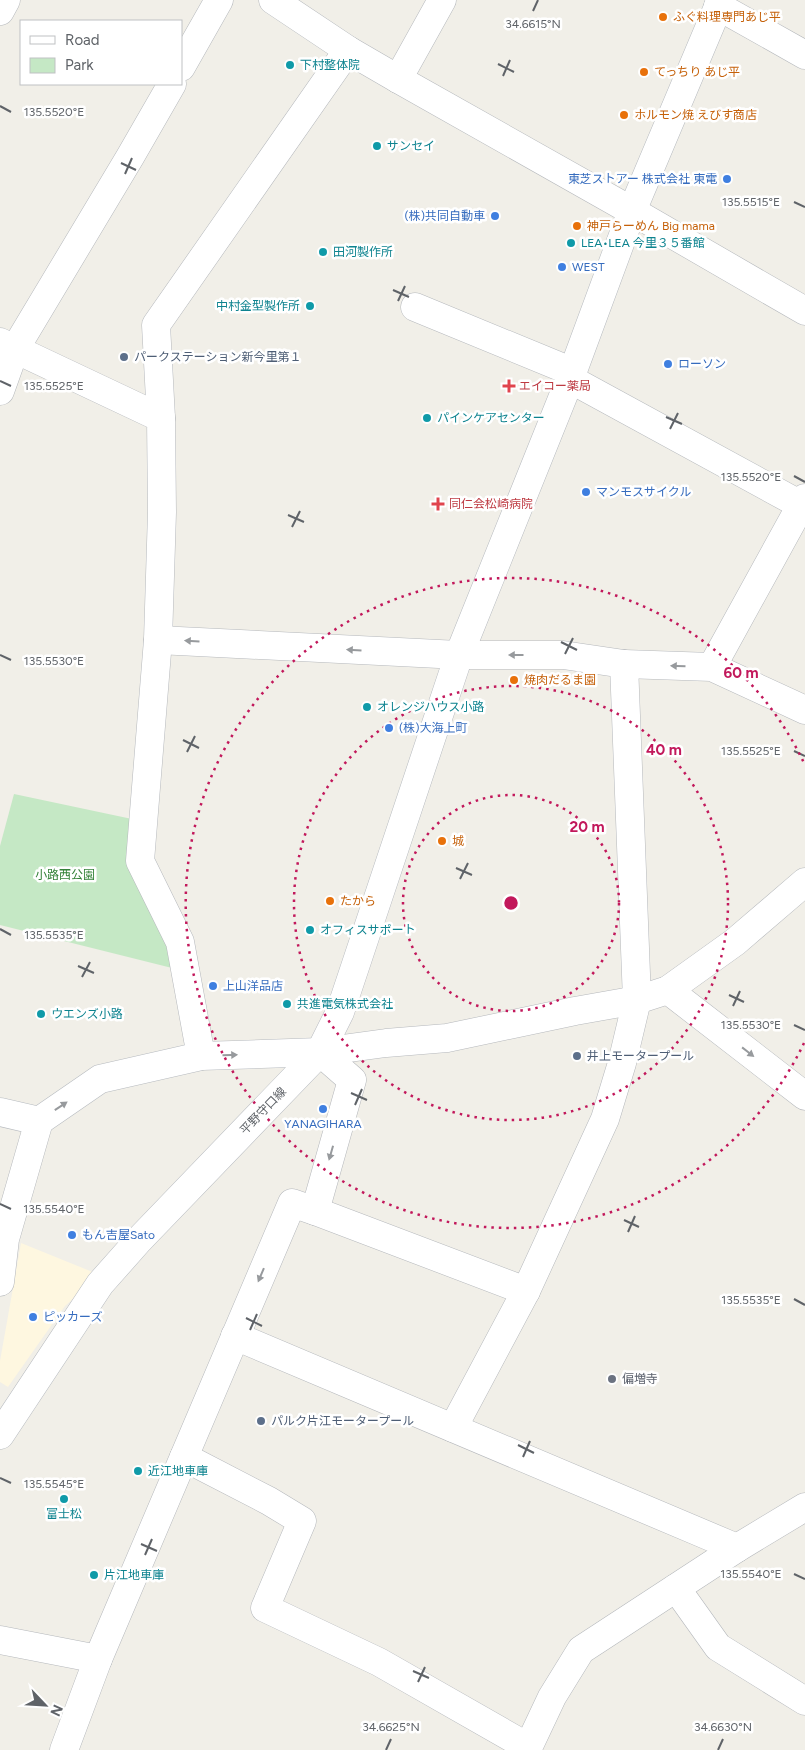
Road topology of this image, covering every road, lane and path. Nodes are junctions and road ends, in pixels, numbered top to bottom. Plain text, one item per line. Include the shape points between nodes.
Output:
1 (6, 0) edge
2 (219, 0) edge
3 (273, 0) edge
4 (442, 0) edge
5 (720, 3) edge
6 (0, 11) edge
7 (348, 50) junction
8 (805, 55) edge
9 (182, 65) edge
10 (398, 79) junction
11 (171, 85) edge
12 (632, 211) junction
13 (416, 307) dead end
14 (805, 311) edge
15 (8, 345) edge
16 (571, 375) junction
17 (0, 391) edge
18 (161, 418) junction
19 (803, 502) edge
20 (158, 640) junction
21 (459, 655) junction
22 (624, 664) junction
23 (712, 667) junction
24 (805, 710) edge
25 (805, 882) edge
26 (668, 990) junction
27 (637, 1000) junction
28 (320, 1052) junction
29 (200, 1056) junction
30 (805, 1096) edge
31 (0, 1112) edge
32 (39, 1121) junction
33 (315, 1211) junction
34 (0, 1282) edge
35 (526, 1291) junction
36 (235, 1336) junction
37 (453, 1428) junction
38 (0, 1435) edge
39 (184, 1457) junction
40 (802, 1515) edge
41 (736, 1548) junction
42 (676, 1588) junction
43 (0, 1640) edge
44 (98, 1659) junction
45 (805, 1701) edge
46 (528, 1748) edge
47 (64, 1750) edge

1 - 6 street
2 - 9 street
3 - 7 street
4 - 10 street
5 - 8 street
5 - 12 street, 平野守口線
7 - 10 street
7 - 18 street via 156,325
10 - 12 street
11 - 15 street via 130,157
12 - 14 street
12 - 16 street, 平野守口線
13 - 16 street
15 - 17 street
15 - 18 street
16 - 19 street
16 - 21 street, 平野守口線
18 - 20 street
19 - 23 street
21 -> 20 street
20 - 29 street via 140,862 180,942
22 -> 21 street via 563,655
21 - 28 street, 平野守口線 via 340,1012
23 -> 22 street
22 - 27 street
23 - 24 street
25 - 26 street via 735,942
26 - 27 street
26 -> 30 street
27 - 28 street via 447,1038
27 - 35 street via 605,1119
29 -> 28 street
28 -> 33 street via 352,1080
28 - 38 street, 平野守口線 via 100,1284
32 -> 29 street via 100,1079
31 - 32 street
32 - 34 street via 6,1239
33 - 35 street
33 -> 36 street via 292,1203
35 - 37 street
36 - 37 street
36 - 39 street
37 - 41 street
39 - 44 street
39 - 46 street via 302,1521 265,1608 379,1662
40 - 41 street
41 - 42 street
42 - 45 street via 718,1647
42 - 46 street via 581,1650 552,1697
43 - 44 street
44 - 47 street

